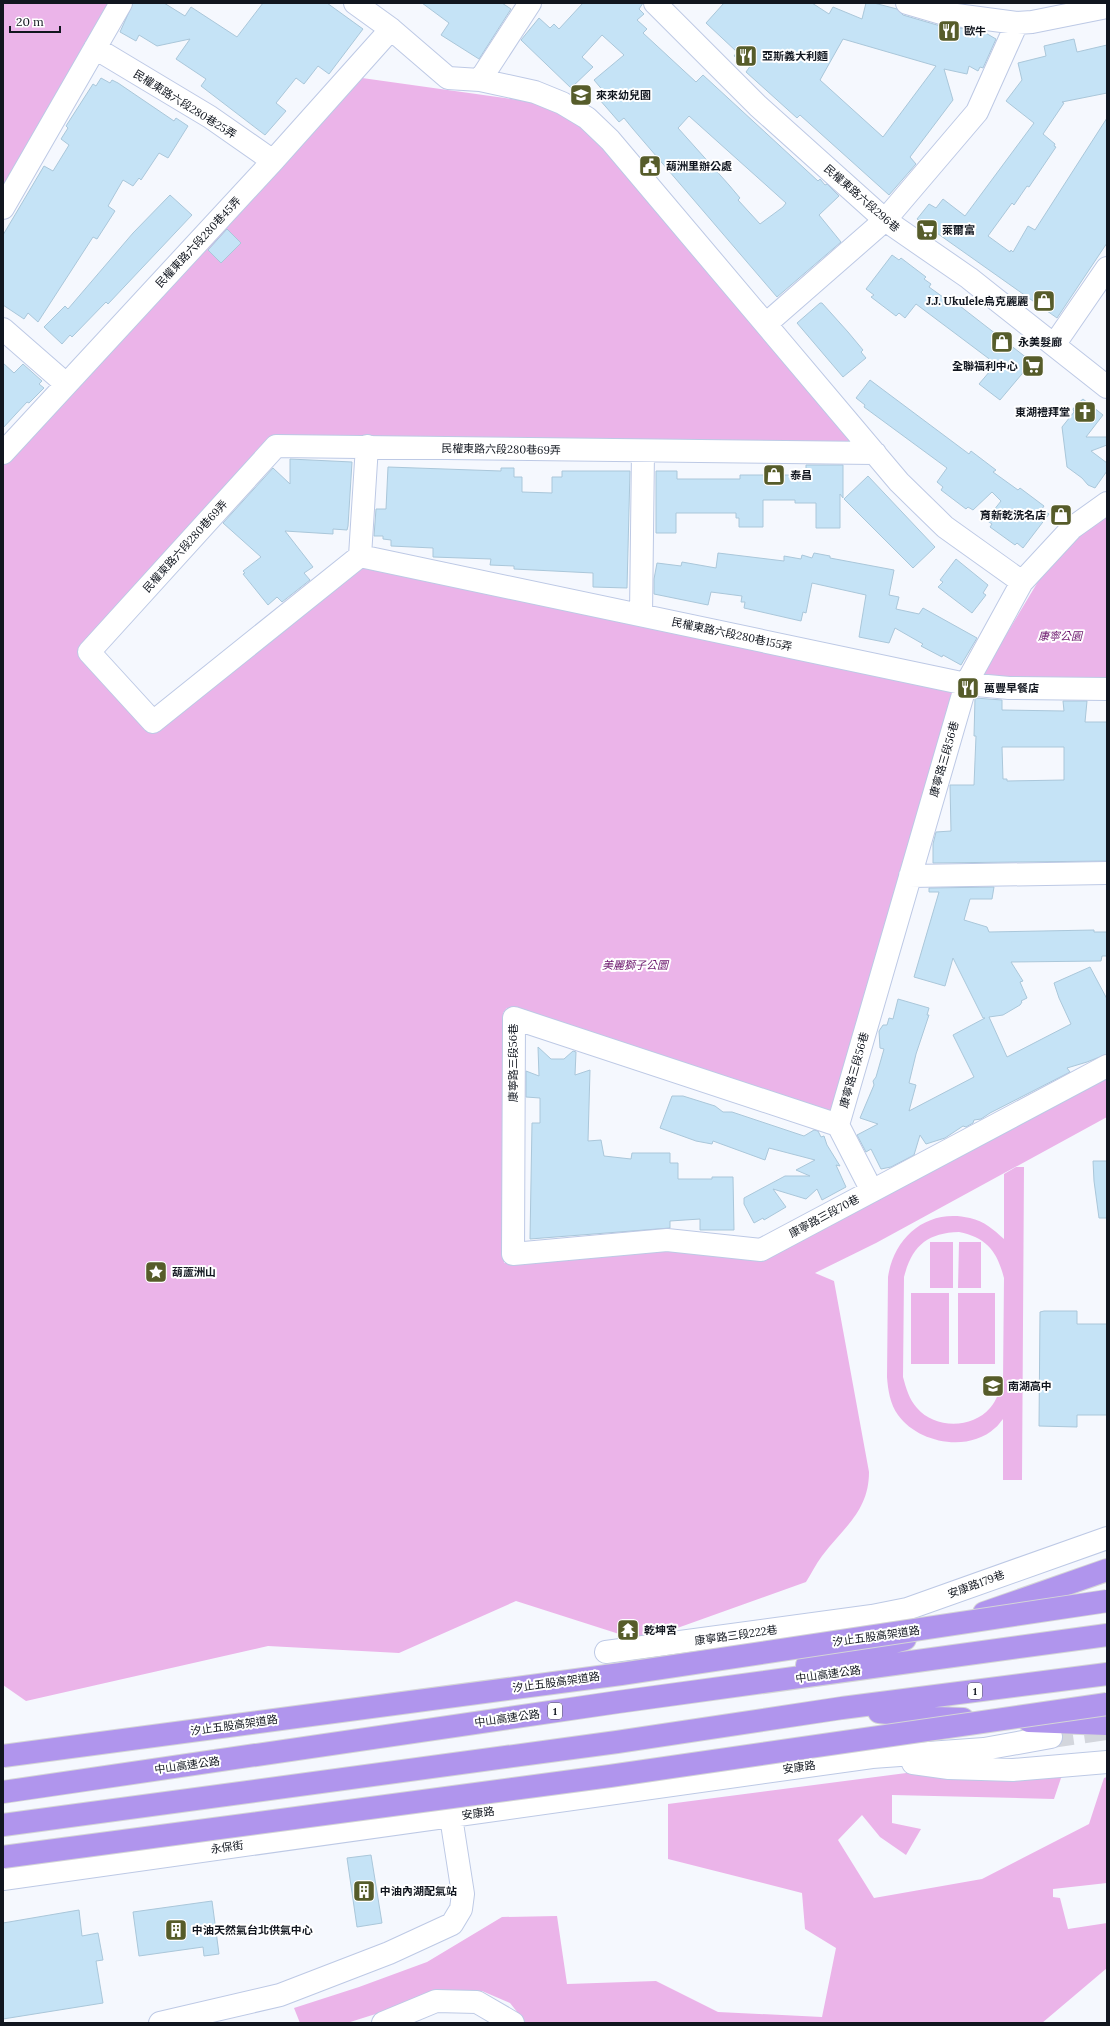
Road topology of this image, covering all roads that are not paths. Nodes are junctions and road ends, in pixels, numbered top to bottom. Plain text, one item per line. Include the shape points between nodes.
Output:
1 (121, 3) edge
2 (356, 3) edge
3 (530, 3) edge
4 (655, 3) edge
5 (907, 3) edge
6 (1107, 7) edge
7 (1017, 23) junction
8 (391, 29) junction
9 (95, 48) junction
10 (480, 80) junction
11 (273, 161) junction
12 (3, 208) edge
13 (885, 220) junction
14 (1107, 268) edge
15 (766, 324) junction
16 (3, 328) edge
17 (1054, 345) junction
18 (66, 384) junction
19 (1107, 387) edge
20 (367, 446) junction
21 (643, 451) junction
22 (3, 453) edge
23 (875, 453) junction
24 (1107, 503) edge
25 (360, 556) junction
26 (1022, 582) junction
27 (641, 615) junction
28 (966, 684) junction
29 (1107, 689) edge
30 (1107, 873) edge
31 (910, 876) junction
32 (1107, 1066) edge
33 (838, 1125) junction
34 (872, 1191) junction
35 (513, 1254) joint
36 (1107, 1538) edge
37 (1107, 1570) edge
38 (1107, 1601) edge
39 (842, 1621) joint
40 (1107, 1635) edge
41 (606, 1652) dead end
42 (1107, 1674) edge
43 (704, 1691) junction
44 (1107, 1704) edge
45 (842, 1708) junction
46 (1107, 1724) edge
47 (1051, 1737) tunnel mouth
48 (3, 1756) edge
49 (872, 1757) junction
50 (1107, 1762) edge
51 (3, 1792) edge
52 (451, 1817) junction
53 (3, 1825) edge
54 (3, 1857) edge
55 (3, 1879) edge
56 (160, 2023) edge
57 (383, 2023) edge
58 (513, 2023) edge

1 - 9 street
2 - 8 street
3 - 10 street
4 - 13 street, 民權東路六段296巷 via 758,106
5 - 7 street via 941,13
6 - 7 street
7 - 13 street via 977,112
8 - 10 street via 448,78
8 - 11 street, 民權東路六段280巷45弄
9 - 11 street, 民權東路六段280巷25弄 via 210,117
9 - 12 street
10 - 15 street via 535,92 562,103 587,118 610,140
11 - 18 street, 民權東路六段280巷45弄
13 - 15 street
13 - 17 street, 民權東路六段296巷 via 969,278
14 - 17 street
15 - 23 street
16 - 18 street
17 - 19 street, 民權東路六段296巷
18 - 22 street, 民權東路六段280巷45弄
20 - 21 street, 民權東路六段280巷69弄
20 - 25 street
20 - 25 street, 民權東路六段280巷69弄 via 276,446 89,652 153,722
21 - 23 street, 民權東路六段280巷69弄
21 - 27 street
23 - 26 street via 899,482 945,527
24 - 26 street, 康寧路三段56巷 via 1072,528
25 - 27 street, 民權東路六段280巷155弄
26 - 28 street, 康寧路三段56巷
27 - 28 street, 民權東路六段280巷155弄
28 - 29 street, 民權東路六段280巷155弄 via 1010,688
28 - 31 street, 康寧路三段56巷
30 - 31 street
31 - 33 street, 康寧路三段56巷
32 - 34 street, 康寧路三段70巷
33 - 34 street
33 - 35 street, 康寧路三段56巷 via 514,1018
34 - 35 street, 康寧路三段70巷 via 761,1250 668,1240
36 - 39 street, 安康路179巷 via 906,1609
37 - 43 highway via 896,1642
38 - 48 highway, 汐止五股高架道路, bridge via 621,1674
39 - 41 street, 康寧路三段222巷
40 - 43 highway, 中山高速公路 / 1
42 - 45 highway, 1
43 - 51 highway, 中山高速公路 / 1
44 - 54 highway, bridge via 610,1776
45 - 46 highway via 935,1718
45 - 53 highway, 1 via 617,1742
47 - 49 street, 安康路 via 984,1749
49 - 50 street, 安康路 via 956,1768 1013,1770
49 - 52 street, 安康路
52 - 55 street, 永保街
52 - 56 street, 安康路 via 463,1894 461,1909 452,1924 389,1953 280,1995
57 - 58 street via 436,2001 477,2002

